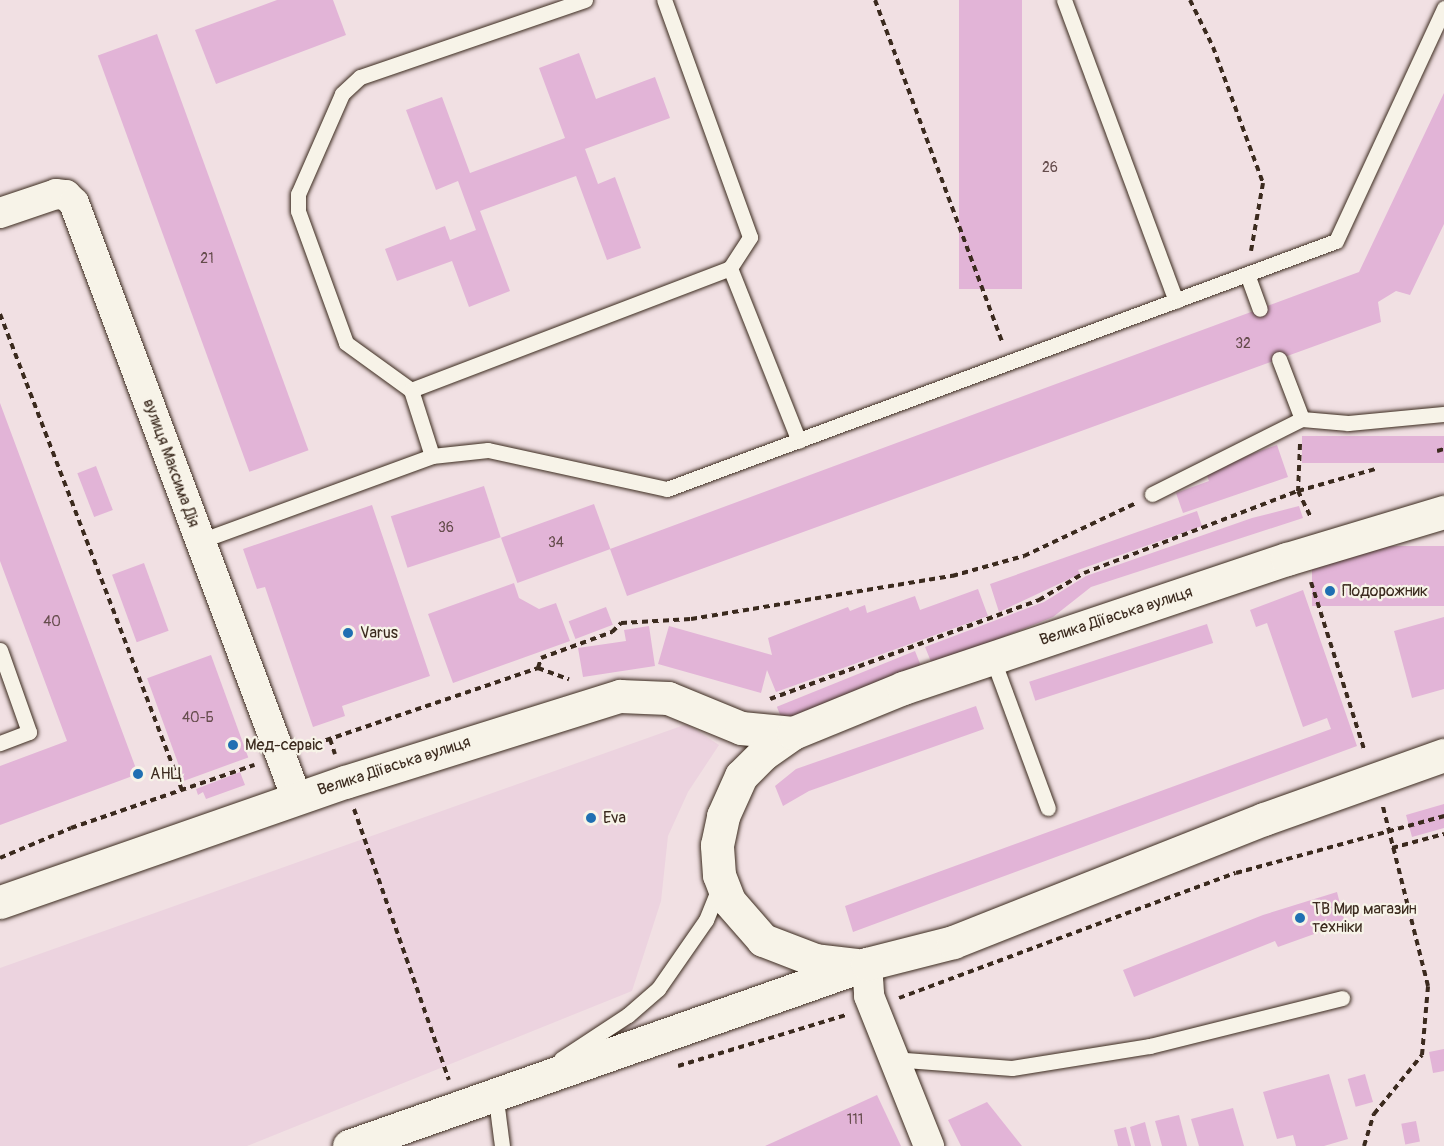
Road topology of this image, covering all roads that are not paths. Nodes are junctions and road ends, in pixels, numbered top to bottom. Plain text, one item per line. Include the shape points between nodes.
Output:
1 (585, 0) edge
2 (664, 0) edge
3 (1064, 0) edge
4 (1444, 8) edge
5 (0, 213) edge
6 (730, 268) junction
7 (1247, 274) junction
8 (1176, 301) junction
9 (1260, 309) dead end
10 (1279, 359) dead end
11 (411, 390) junction
12 (1444, 414) edge
13 (1302, 419) junction
14 (798, 441) junction
15 (432, 456) junction
16 (1152, 494) road end
17 (1444, 512) edge
18 (200, 541) junction
19 (0, 650) edge
20 (992, 657) junction
21 (793, 733) junction
22 (0, 742) edge
23 (1444, 755) edge
24 (297, 799) junction
25 (1048, 808) dead end
26 (719, 874) junction
27 (0, 902) edge
28 (867, 964) junction
29 (1342, 998) dead end
30 (892, 1059) junction
31 (529, 1081) junction
32 (495, 1092) junction
33 (349, 1146) edge
34 (502, 1146) edge
35 (929, 1146) edge

1 - 11 lane via 360,77 338,104 298,194 298,211 346,343
2 - 6 lane via 750,237
3 - 8 lane
4 - 7 lane via 1336,242
5 - 18 street, вулиця Максима Дія via 56,194 66,195 74,203
6 - 11 lane
6 - 14 lane
7 - 8 lane
7 - 9 lane
8 - 14 lane
10 - 13 lane
11 - 15 lane
12 - 13 lane via 1348,423
13 - 16 lane
14 - 15 lane via 667,489 488,450
15 - 18 lane
17 - 20 main road, Велика Діївська вулиця
18 - 24 street, вулиця Максима Дія
19 - 22 lane via 29,732
20 - 21 main road, Велика Діївська вулиця via 862,702
20 - 25 lane
21 - 24 main road, Велика Діївська вулиця via 741,728 668,698 620,696
21 - 26 main road, Велика Діївська вулиця via 741,776 723,816 717,845
23 - 28 main road, Велика Діївська вулиця via 1264,819 953,942
24 - 27 main road, Велика Діївська вулиця
26 - 28 main road, Велика Діївська вулиця via 729,902 763,940 815,960
26 - 31 lane, Велика Діївська вулиця via 719,892 706,920 658,989 628,1015
28 - 30 street via 873,1007
28 - 31 main road, Велика Діївська вулиця
29 - 30 lane via 1150,1046 1012,1068
30 - 35 street
31 - 32 main road, Велика Діївська вулиця
32 - 33 main road, Велика Діївська вулиця
32 - 34 lane

